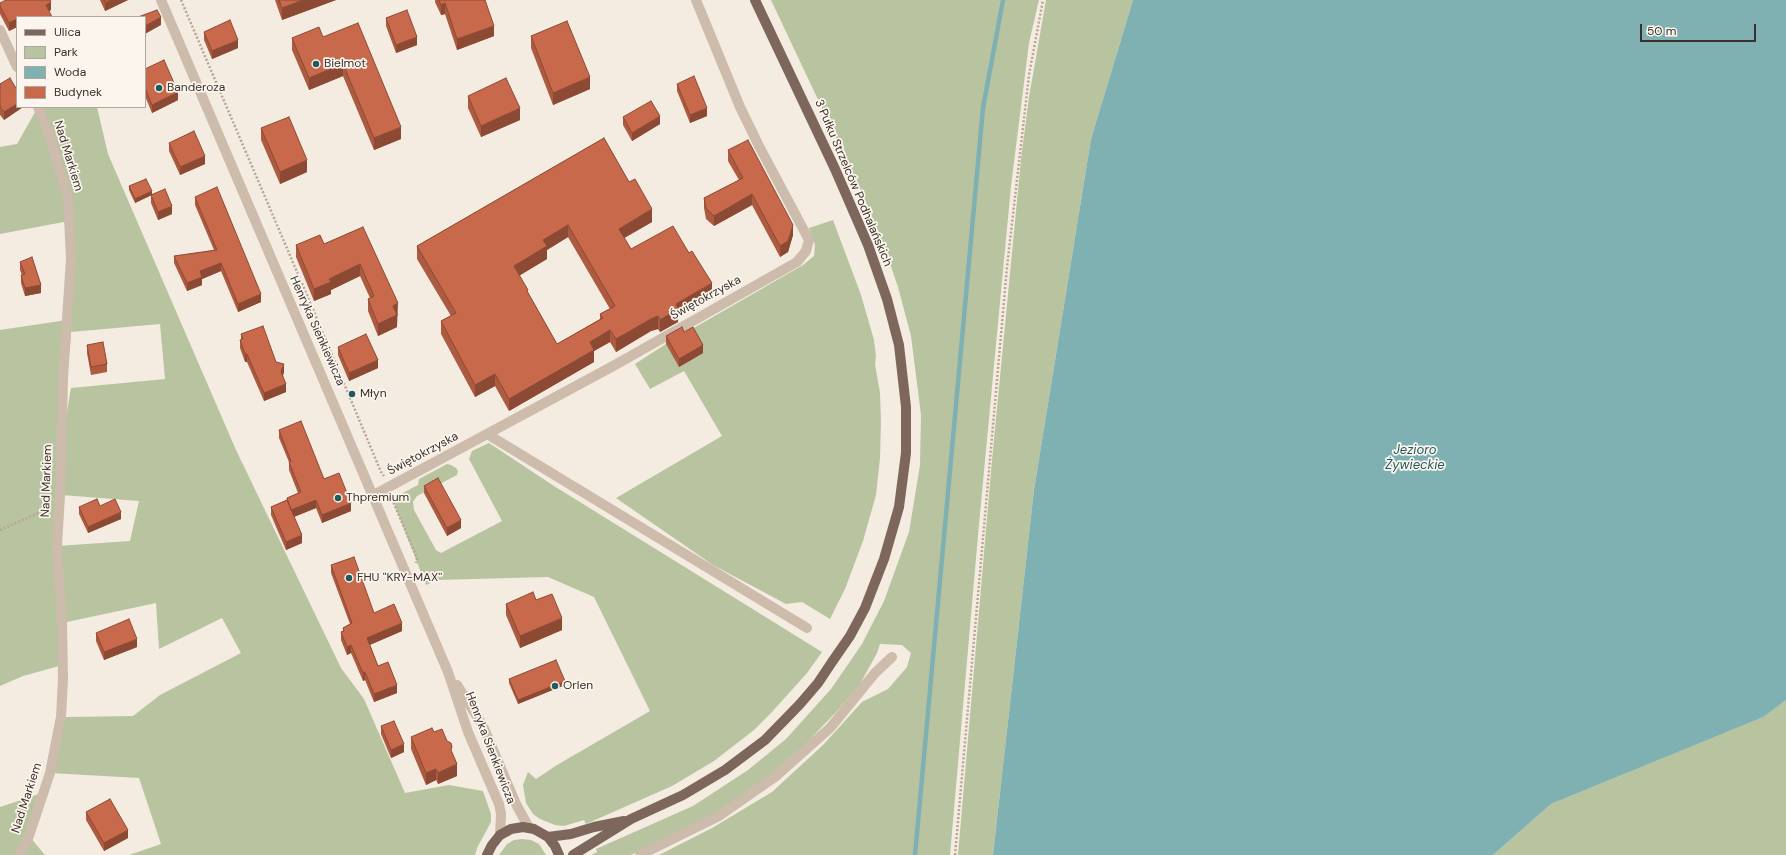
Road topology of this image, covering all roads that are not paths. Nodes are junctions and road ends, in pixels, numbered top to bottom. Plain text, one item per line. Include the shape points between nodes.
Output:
1 (161, 0) edge
2 (696, 0) edge
3 (755, 0) edge
4 (0, 30) edge
5 (16, 64) edge
6 (38, 108) edge
7 (487, 434) junction
8 (372, 496) junction
9 (807, 628) dead end
10 (892, 657) dead end
11 (448, 672) junction
12 (631, 819) junction
13 (529, 828) junction
14 (500, 835) junction
15 (548, 837) junction
16 (20, 855) edge
17 (487, 855) edge
18 (559, 855) edge
19 (573, 855) edge
20 (640, 855) edge

1 - 8 street, Henryka Sienkiewicza
2 - 7 street, Świętokrzyska via 746,120 809,240 806,251 797,262 743,287 615,365
3 - 12 main road, 3 Pułku Strzelców Podhalańskich via 835,169 868,245 887,299 899,345 906,407 906,453 900,500 884,560 864,608 850,636 814,688 765,740 725,770 683,795
4 - 5 street
6 - 16 street, Nad Markiem via 49,134 69,206 71,259 63,378 57,546 62,624 62,717 50,773
7 - 8 street, Świętokrzyska
7 - 9 street
8 - 11 street, Henryka Sienkiewicza
10 - 20 street via 875,673 830,728 775,777 719,816
11 - 13 street, Henryka Sienkiewicza via 483,726
11 - 14 street, Henryka Sienkiewicza via 468,732 499,804
12 - 15 main road
12 - 19 main road
13 - 14 main road via 517,828
13 - 15 main road
14 - 17 main road
15 - 18 main road

